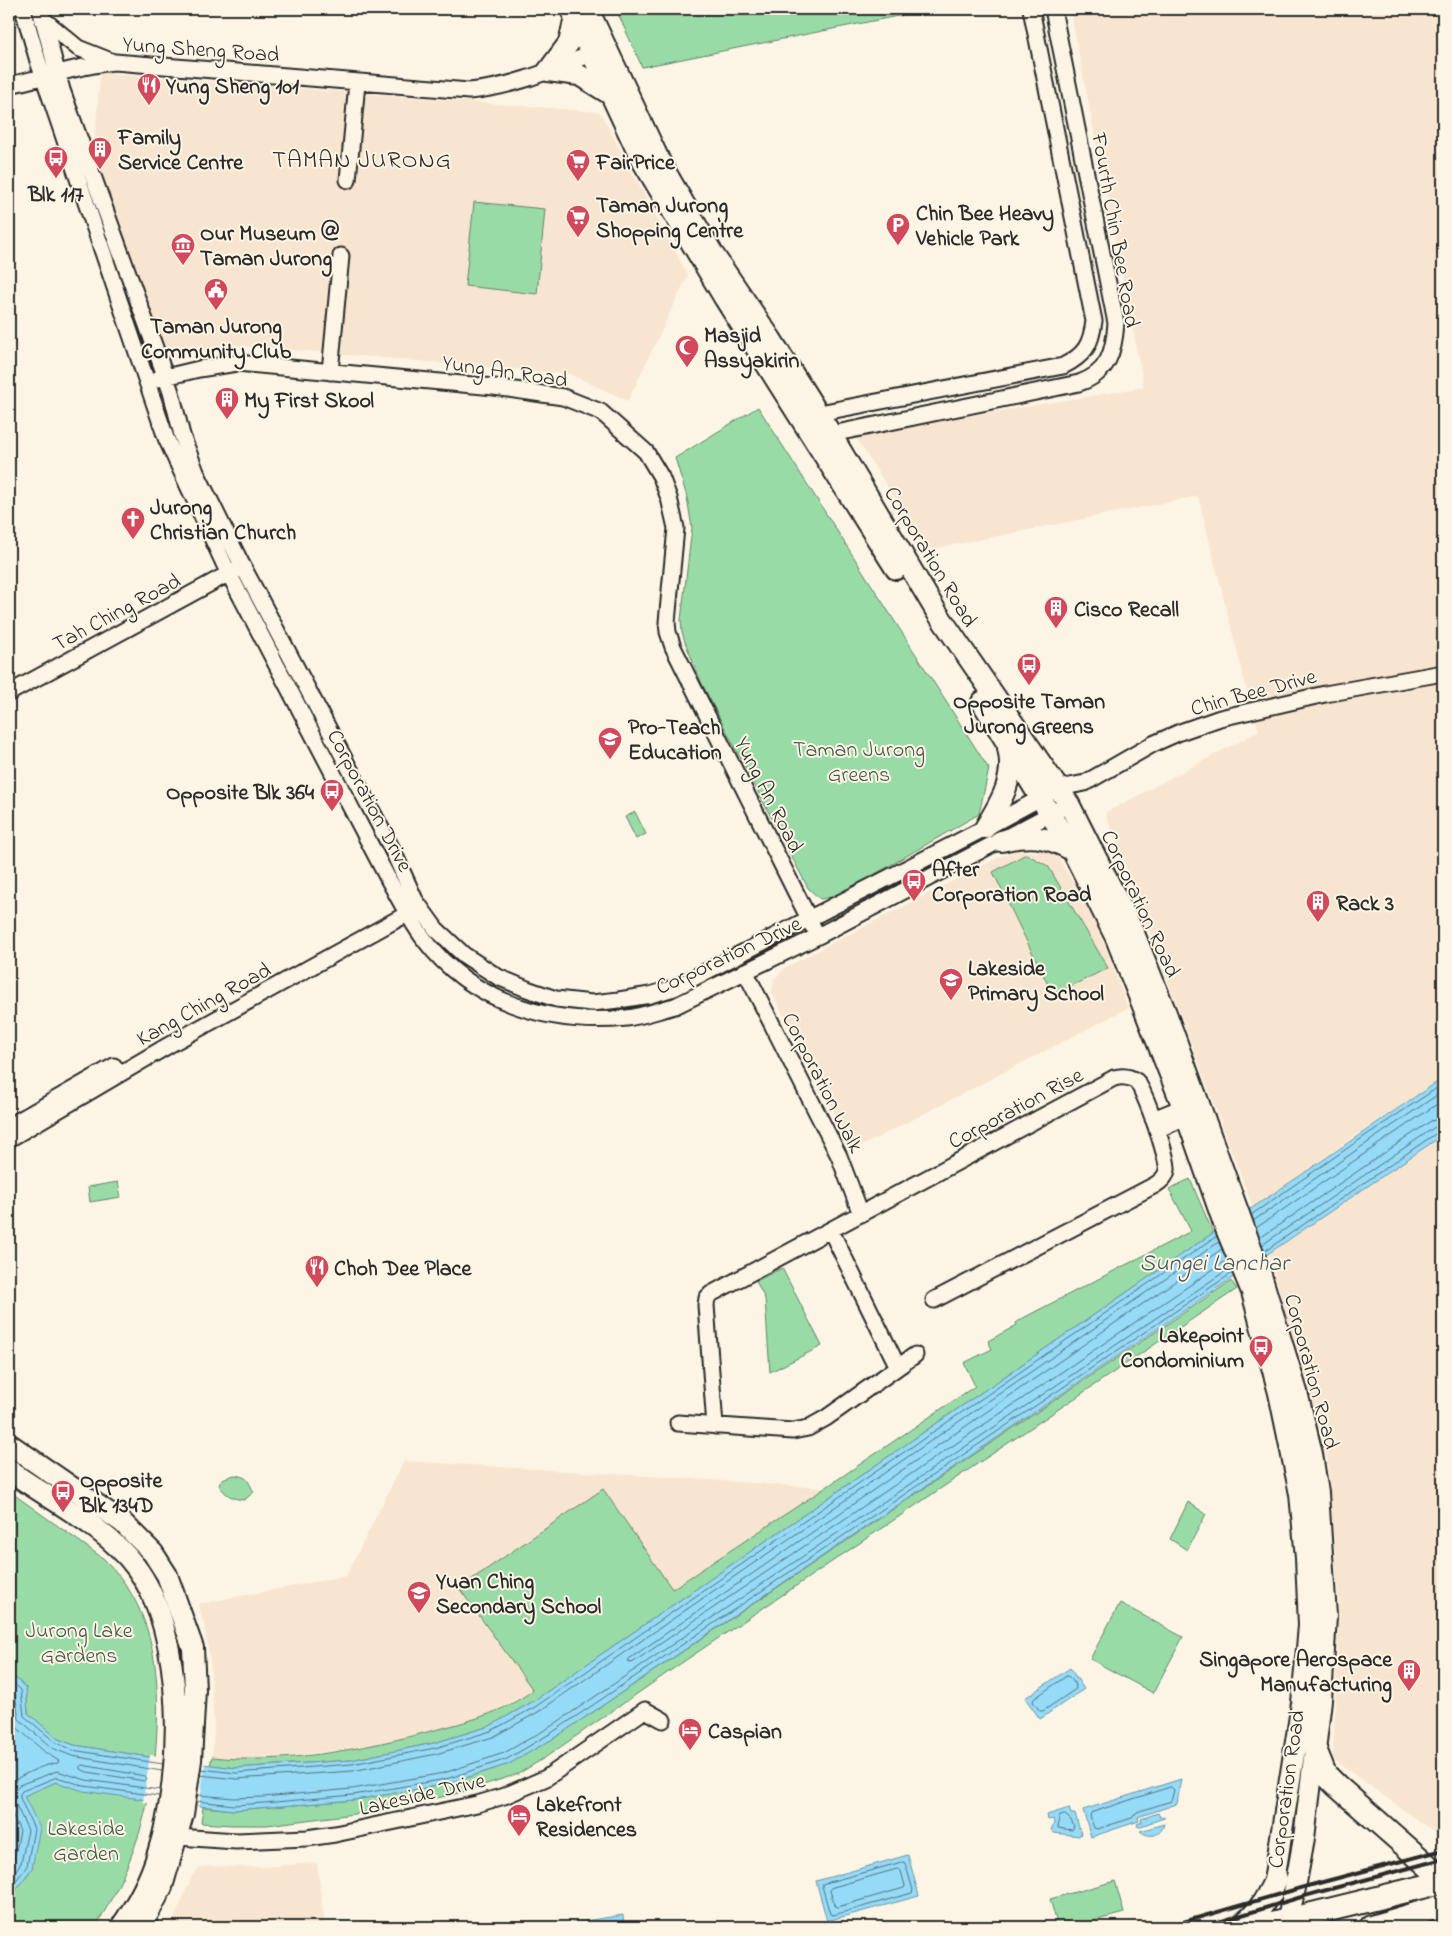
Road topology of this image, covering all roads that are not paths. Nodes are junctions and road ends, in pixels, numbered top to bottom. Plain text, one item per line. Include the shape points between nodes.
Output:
1 (23, 9) edge
2 (1031, 9) edge
3 (1053, 9) edge
4 (578, 12) edge
5 (41, 14) edge
6 (599, 51) junction
7 (115, 62) junction
8 (548, 71) junction
9 (50, 76) junction
10 (356, 83) junction
11 (9, 85) edge
12 (610, 94) junction
13 (348, 180) dead end
14 (341, 256) dead end
15 (330, 372) junction
16 (165, 377) junction
17 (148, 382) junction
18 (809, 415) junction
19 (822, 436) junction
20 (241, 564) junction
21 (227, 571) junction
22 (1443, 672) edge
23 (9, 685) edge
24 (9, 692) edge
25 (1005, 737) junction
26 (1064, 796) junction
27 (1045, 806) junction
28 (985, 828) junction
29 (1001, 841) junction
30 (1072, 850) junction
31 (411, 907) junction
32 (809, 919) junction
33 (818, 936) junction
34 (745, 972) junction
35 (1157, 1016) junction
36 (199, 1024) junction
37 (1185, 1112) junction
38 (1155, 1125) junction
39 (9, 1126) edge
40 (9, 1139) edge
41 (861, 1214) junction
42 (1232, 1219) junction
43 (831, 1231) junction
44 (1254, 1276) junction
45 (934, 1300) dead end
46 (915, 1355) dead end
47 (898, 1367) junction
48 (678, 1423) dead end
49 (715, 1426) junction
50 (9, 1444) edge
51 (9, 1470) edge
52 (663, 1720) dead end
53 (1315, 1749) junction
54 (183, 1759) junction
55 (171, 1835) junction
56 (1276, 1879) junction
57 (1443, 1880) edge
58 (1443, 1906) edge
59 (1272, 1925) edge
60 (121, 1927) edge
61 (141, 1927) edge
62 (1239, 1927) edge
63 (1374, 1927) edge

1 - 9 street, Corporation Drive
2 - 18 street, Fourth Chin Bee Road via 1094,321 1092,338 1073,361 1062,366
3 - 19 street, Fourth Chin Bee Road via 1116,322 1115,342 1110,355 1095,376 1079,383
4 - 6 main road, Corporation Road
4 - 8 main road via 569,43
5 - 7 street via 78,48
5 - 9 street, Corporation Drive
6 - 8 street, Yung Sheng Road
6 - 12 main road, Corporation Road
6 - 18 main road, Corporation Road via 708,245 771,339
7 - 9 street, Yung Sheng Road
7 - 10 street, Yung Sheng Road
8 - 10 street, Yung Sheng Road via 518,83 469,91
8 - 12 main road via 579,74
9 - 11 street, Yung Sheng Road
9 - 16 street, Corporation Drive
9 - 17 street, Corporation Drive
10 - 13 street
12 - 18 main road, Corporation Road via 640,157 725,300
14 - 15 street
15 - 16 street, Yung An Road via 237,363
15 - 32 street, Yung An Road via 486,386 563,397 601,412 646,452 662,477 676,528 667,622 672,647
16 - 17 street, Yung An Road
16 - 20 street, Corporation Drive via 196,472
17 - 21 street, Corporation Drive via 166,438
18 - 19 main road, Corporation Road
19 - 25 main road, Corporation Road via 857,508
19 - 26 main road, Corporation Road via 936,611
20 - 21 street, Tah Ching Road
20 - 31 street, Corporation Drive via 393,851
21 - 23 street, Tah Ching Road
21 - 24 street, Tah Ching Road
21 - 31 street, Corporation Drive
22 - 26 street, Chin Bee Drive via 1220,718 1154,744
25 - 27 main road, Corporation Road
25 - 28 main road via 1011,765 1008,784
26 - 27 street, Corporation Drive
26 - 35 main road, Corporation Road via 1133,931
27 - 28 street, Corporation Drive
27 - 29 street, Corporation Drive
27 - 30 main road, Corporation Road
28 - 32 street, Corporation Drive
29 - 30 main road via 1034,836
29 - 33 street, Corporation Drive
30 - 35 main road, Corporation Road
31 - 32 street, Corporation Drive via 464,955 498,977 556,999 592,1003 650,996 674,988
31 - 34 street, Corporation Drive via 424,940 453,970 491,996 523,1010 593,1019 628,1018 675,1006
31 - 36 street, Kang Ching Road
32 - 33 street, Yung An Road
33 - 34 street, Corporation Drive
34 - 41 street, Corporation Walk via 838,1156
35 - 37 main road, Corporation Road
35 - 42 main road, Corporation Road
36 - 39 street, Kang Ching Road via 164,1037
36 - 40 street, Kang Ching Road
37 - 38 street
37 - 42 main road, Corporation Road
38 - 41 street, Corporation Rise via 1139,1085 1135,1080 1120,1076
38 - 45 street, Corporation Rise via 1167,1162 1168,1171 1164,1178
41 - 43 street
42 - 44 main road, Corporation Road
43 - 47 street
43 - 49 street via 707,1298
44 - 53 main road, Corporation Road via 1297,1392 1318,1493 1326,1627
44 - 56 main road, Corporation Road via 1300,1494 1309,1626
46 - 47 street
47 - 49 street via 808,1428 793,1431
48 - 49 street
50 - 54 main road via 122,1522 153,1553 167,1575 193,1648 195,1690
51 - 54 main road via 98,1530 135,1566 144,1580 160,1616 170,1651
52 - 55 street, Lakeside Drive via 645,1710 546,1778 476,1804 307,1838 236,1841
53 - 57 main road via 1325,1774
53 - 59 main road, Corporation Road via 1304,1838
54 - 55 main road
55 - 60 main road via 136,1905
55 - 61 main road via 162,1887
56 - 59 main road, Corporation Road
56 - 62 main road via 1257,1913
57 - 59 main road
58 - 63 main road

